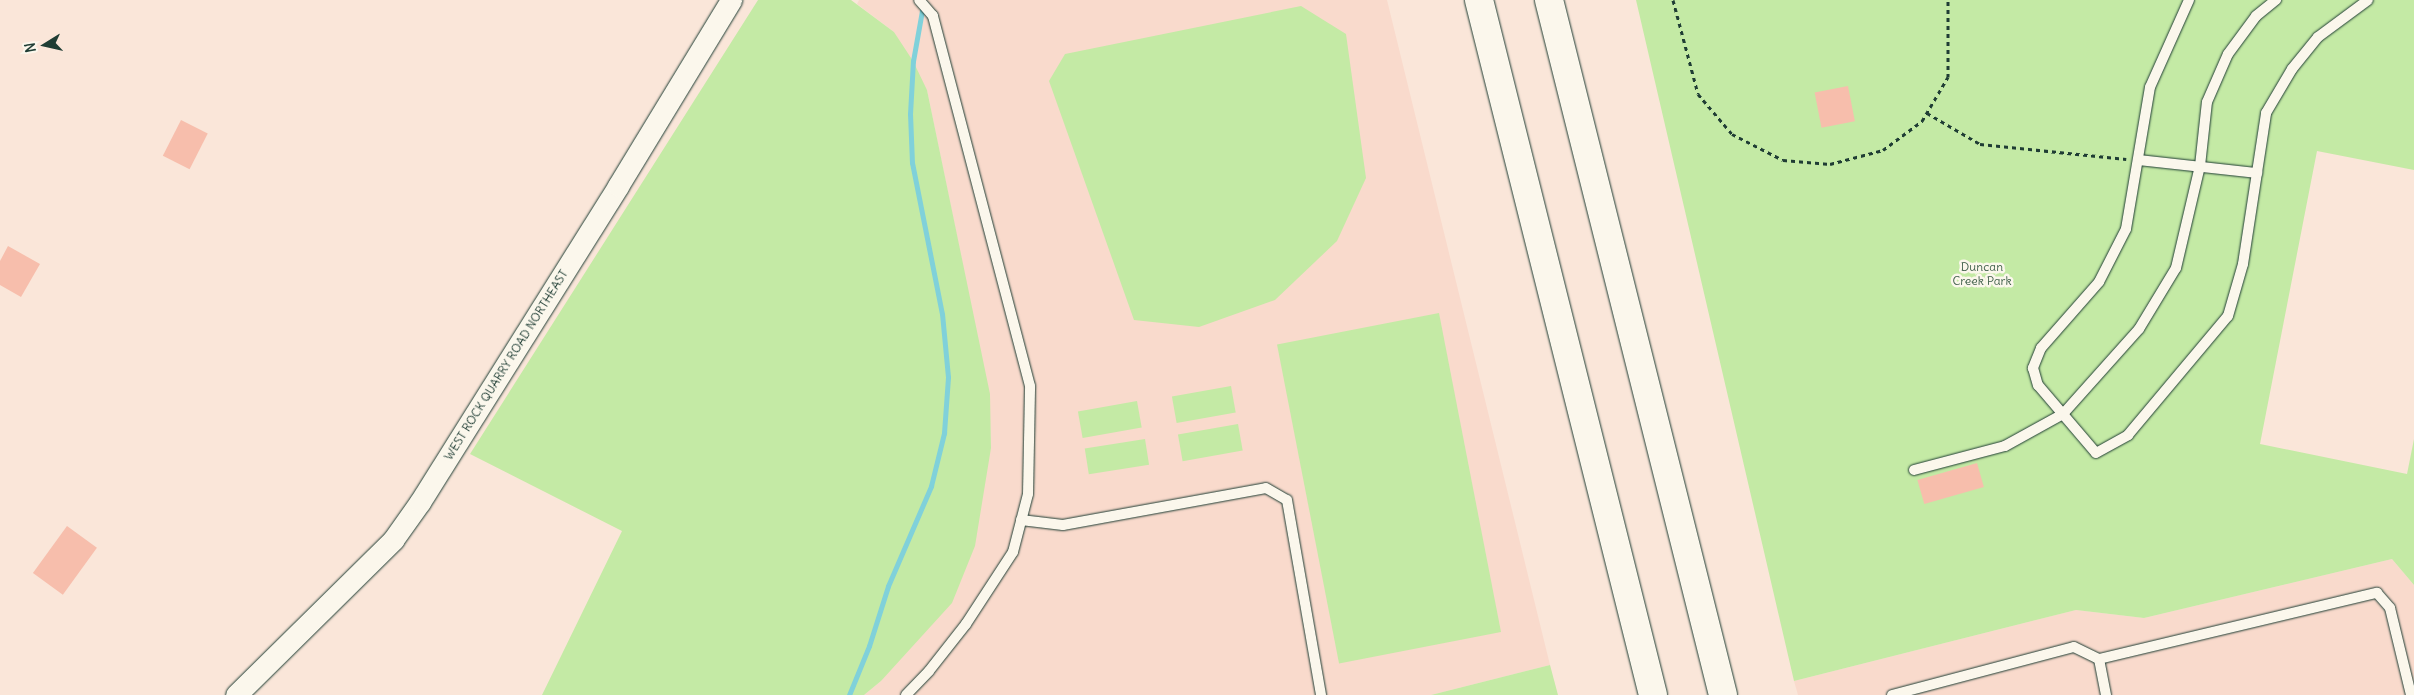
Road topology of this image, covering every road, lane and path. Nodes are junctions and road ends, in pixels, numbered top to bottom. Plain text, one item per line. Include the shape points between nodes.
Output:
1 (731, 0) edge
2 (919, 0) edge
3 (1479, 0) edge
4 (1549, 0) edge
5 (1673, 0) edge
6 (1948, 0) edge
7 (2189, 0) edge
8 (2276, 0) edge
9 (2368, 0) edge
10 (1926, 113) junction
11 (2126, 159) dead end
12 (2139, 160) junction
13 (2200, 166) junction
14 (2257, 173) junction
15 (2063, 414) junction
16 (1914, 470) dead end
17 (1021, 520) junction
18 (2099, 658) junction
19 (236, 695) edge
20 (906, 695) edge
21 (1321, 695) edge
22 (1653, 695) edge
23 (1723, 695) edge
24 (1892, 695) edge
25 (2106, 695) edge
26 (2411, 695) edge

1 - 19 street, WEST ROCK QUARRY ROAD NORTHEAST via 420,502 392,540
2 - 17 lane via 933,16 1030,386 1028,494
3 - 22 highway
4 - 23 highway
5 - 10 path via 1698,94 1732,134 1783,160 1830,164 1883,150 1922,121
6 - 10 path via 1948,77
7 - 12 lane via 2150,87
8 - 13 lane via 2256,16 2228,54 2207,102
9 - 14 lane via 2318,37 2292,69 2266,113
10 - 11 path via 1980,144
12 - 13 lane
12 - 15 lane via 2126,229 2099,282 2041,348 2033,368 2038,385
13 - 14 lane
13 - 15 lane via 2176,268 2139,329
14 - 15 lane via 2243,264 2228,316 2128,435 2096,453
15 - 16 lane via 2005,446
17 - 20 lane via 1013,552 966,624
17 - 21 lane via 1063,525 1266,488 1287,500
18 - 24 lane via 2074,647
18 - 25 lane
18 - 26 lane via 2377,593 2390,608

